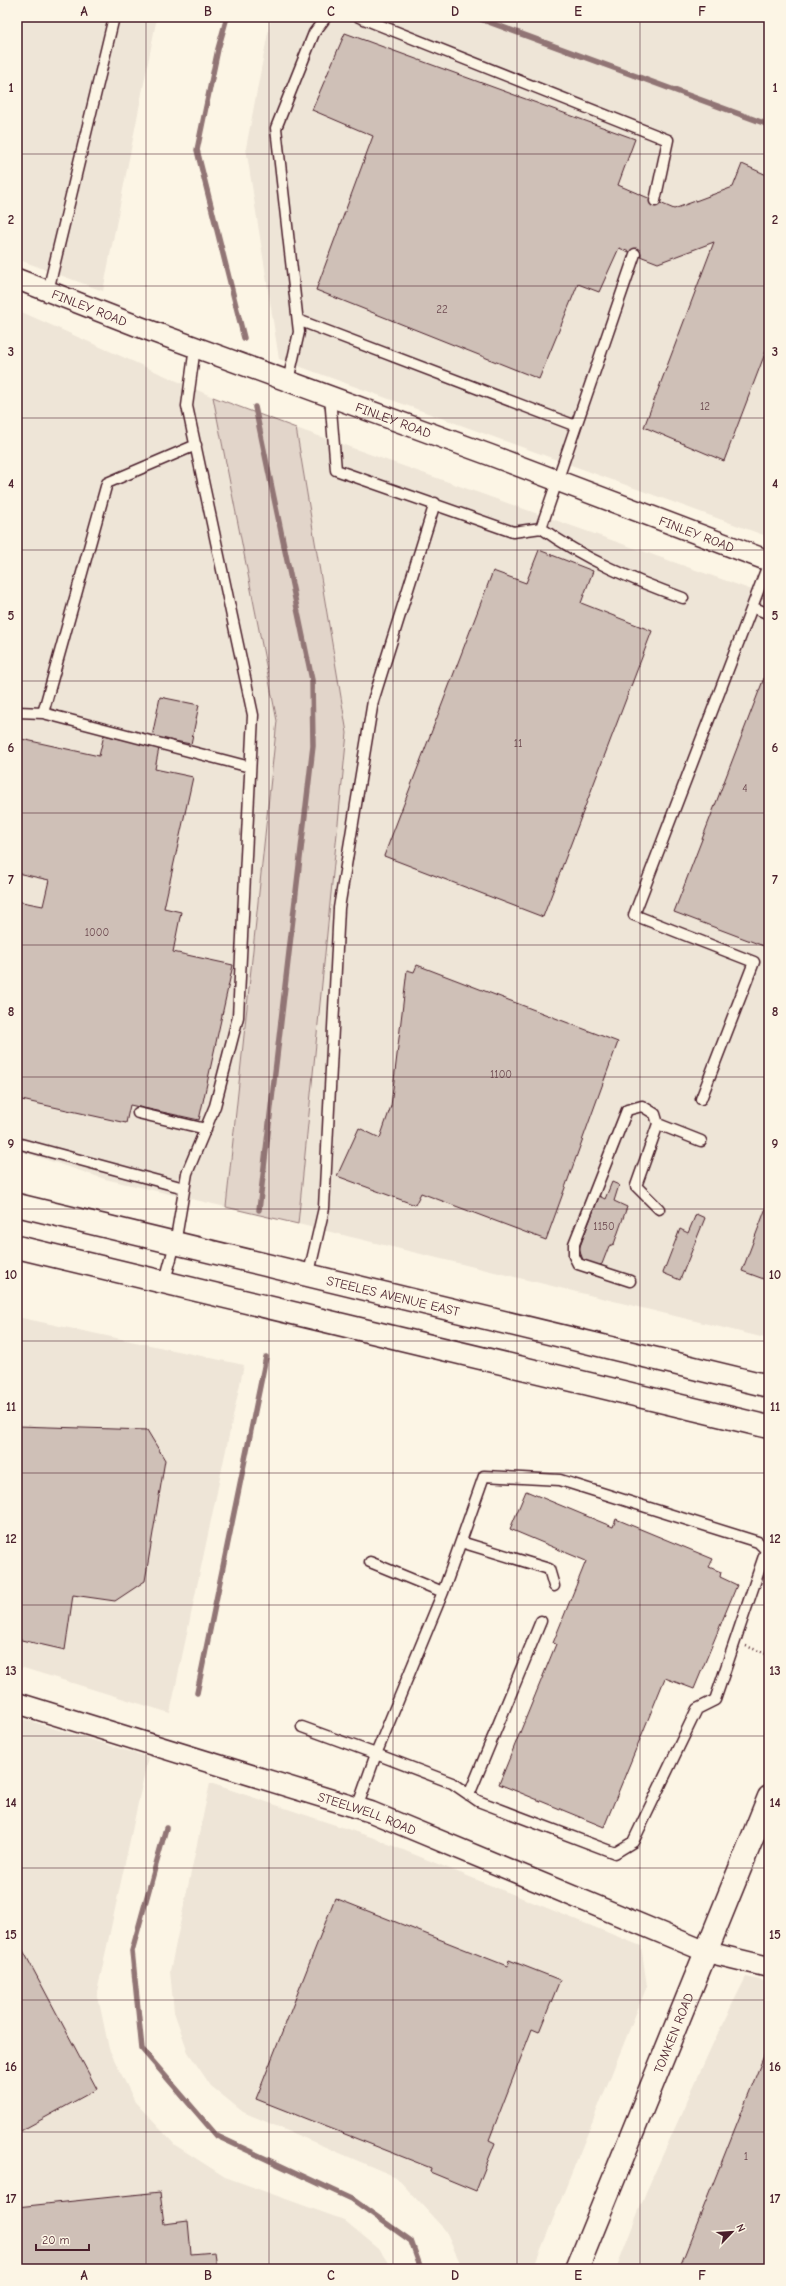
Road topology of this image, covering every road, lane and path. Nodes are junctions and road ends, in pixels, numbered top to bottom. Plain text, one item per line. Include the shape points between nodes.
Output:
1 (114, 17) edge
2 (326, 17) edge
3 (359, 17) edge
4 (655, 201) dead end
5 (635, 254) dead end
6 (17, 279) edge
7 (48, 291) junction
8 (298, 320) junction
9 (195, 347) junction
10 (288, 381) junction
11 (330, 397) junction
12 (576, 426) junction
13 (196, 446) junction
14 (557, 481) junction
15 (434, 503) junction
16 (541, 528) junction
17 (769, 562) edge
18 (683, 598) dead end
19 (752, 607) junction
20 (769, 614) edge
21 (17, 712) edge
22 (43, 713) junction
23 (250, 767) junction
24 (701, 1099) dead end
25 (138, 1113) dead end
26 (658, 1124) junction
27 (206, 1129) junction
28 (701, 1141) dead end
29 (17, 1144) edge
30 (184, 1188) junction
31 (17, 1205) edge
32 (659, 1209) dead end
33 (175, 1244) junction
34 (17, 1247) edge
35 (308, 1277) junction
36 (630, 1281) dead end
37 (164, 1284) junction
38 (769, 1386) edge
39 (769, 1427) edge
40 (461, 1542) junction
41 (370, 1562) dead end
42 (554, 1586) dead end
43 (443, 1592) junction
44 (541, 1621) dead end
45 (734, 1642) junction
46 (769, 1654) edge
47 (17, 1702) edge
48 (302, 1727) dead end
49 (376, 1754) junction
50 (468, 1795) junction
51 (769, 1797) edge
52 (357, 1808) junction
53 (707, 1952) junction
54 (769, 1967) edge
55 (577, 2269) edge

1 - 7 lane
2 - 8 lane via 314,33 276,128
3 - 4 lane via 668,140
5 - 12 lane
6 - 7 street, FINLEY ROAD
7 - 9 street, FINLEY ROAD
8 - 10 lane via 299,332
8 - 12 lane
9 - 10 street, FINLEY ROAD
9 - 13 lane via 187,406
10 - 11 street, FINLEY ROAD
11 - 14 street, FINLEY ROAD
11 - 15 lane via 336,470
12 - 14 lane
13 - 22 lane via 107,483
13 - 23 lane via 253,715
14 - 16 lane
14 - 17 street, FINLEY ROAD
15 - 16 lane via 513,532
15 - 35 lane via 374,701 343,885 339,916 324,1208
16 - 18 lane via 558,540 631,579
17 - 19 lane
19 - 20 lane
19 - 24 lane via 634,915 754,962
21 - 22 lane
22 - 23 lane
23 - 27 lane via 238,1017 215,1106
25 - 27 lane
26 - 28 lane
26 - 32 lane via 636,1186
26 - 36 lane via 655,1114 642,1106 627,1110 574,1244 574,1256 578,1264
27 - 30 lane via 187,1172
29 - 30 lane
30 - 33 lane
31 - 33 main road, STEELES AVENUE EAST
33 - 35 main road, STEELES AVENUE EAST
33 - 37 lane
34 - 37 main road
35 - 38 main road, STEELES AVENUE EAST
37 - 39 main road
40 - 42 lane via 549,1569
40 - 43 lane
40 - 45 lane via 484,1476 560,1480 758,1542 766,1550
41 - 43 lane
43 - 49 lane
44 - 50 lane
45 - 46 path
45 - 50 lane via 715,1700 697,1709 633,1842 615,1853
47 - 52 street, STEELWELL ROAD
48 - 49 lane
49 - 50 lane via 452,1783
49 - 52 lane
51 - 53 main road, TOMKEN ROAD
52 - 53 street, STEELWELL ROAD
53 - 54 street, STEELWELL ROAD
53 - 55 main road, TOMKEN ROAD

